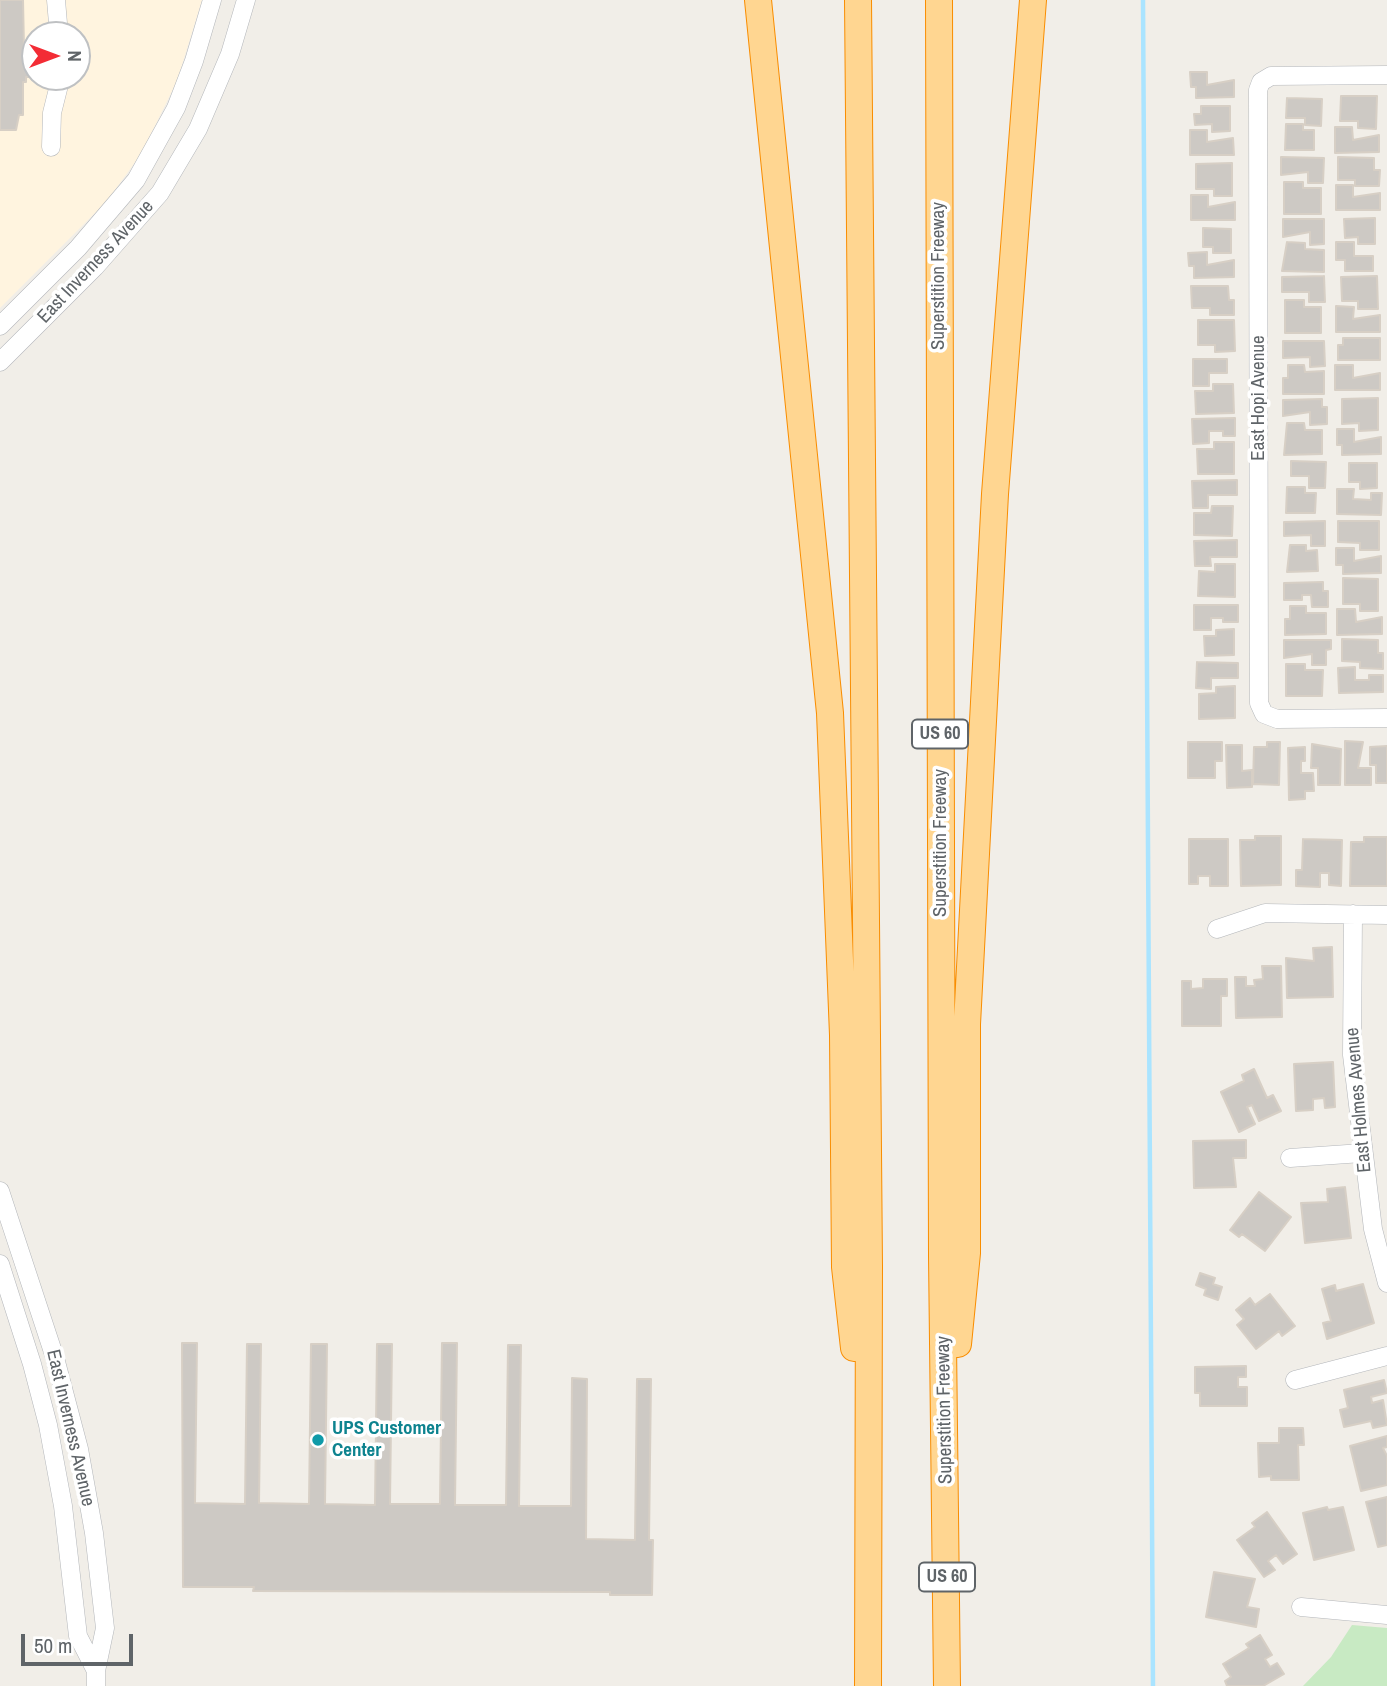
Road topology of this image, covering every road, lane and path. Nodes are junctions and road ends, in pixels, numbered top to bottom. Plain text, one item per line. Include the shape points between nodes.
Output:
1 (56, 0) edge
2 (212, 0) edge
3 (246, 0) edge
4 (758, 0) edge
5 (858, 0) edge
6 (939, 0) edge
7 (1033, 0) edge
8 (58, 21) edge
9 (1387, 75) edge
10 (58, 91) edge
11 (51, 147) dead end
12 (78, 248) junction
13 (95, 268) junction
14 (0, 326) edge
15 (0, 362) edge
16 (1387, 718) edge
17 (1353, 914) junction
18 (1387, 915) edge
19 (1217, 929) dead end
20 (1362, 1153) junction
21 (1290, 1158) dead end
22 (0, 1191) edge
23 (0, 1264) edge
24 (1387, 1283) edge
25 (1387, 1356) edge
26 (55, 1358) junction
27 (32, 1364) junction
28 (1295, 1380) dead end
29 (946, 1467) junction
30 (867, 1469) junction
31 (1301, 1607) dead end
32 (1387, 1615) edge
33 (96, 1679) edge
34 (868, 1686) edge
35 (947, 1686) edge

1 - 8 street
2 - 12 street, East Inverness Avenue via 190,72 155,149 136,180
3 - 13 street, East Inverness Avenue via 230,54 183,157 145,213
4 - 30 highway via 830,713 843,1035 845,1267
5 - 30 highway
6 - 29 highway, Superstition Freeway / US 60
7 - 29 highway via 994,508 967,1024 967,1253
9 - 16 street, East Hopi Avenue via 1271,76 1258,90 1259,703 1264,714 1277,719
10 - 11 street
12 - 13 street
12 - 14 street, East Inverness Avenue
13 - 15 street, East Inverness Avenue
17 - 18 street
17 - 19 street via 1265,913
17 - 20 street, East Holmes Avenue via 1352,1055
20 - 21 street
20 - 24 street, East Holmes Avenue via 1373,1229
22 - 26 street, East Inverness Avenue
23 - 27 street, East Inverness Avenue
25 - 28 street
26 - 27 street
26 - 33 street, East Inverness Avenue via 79,1449 97,1559 105,1628
27 - 33 street, East Inverness Avenue via 58,1471 78,1636
29 - 35 highway, Superstition Freeway / US 60
30 - 34 highway
31 - 32 street

